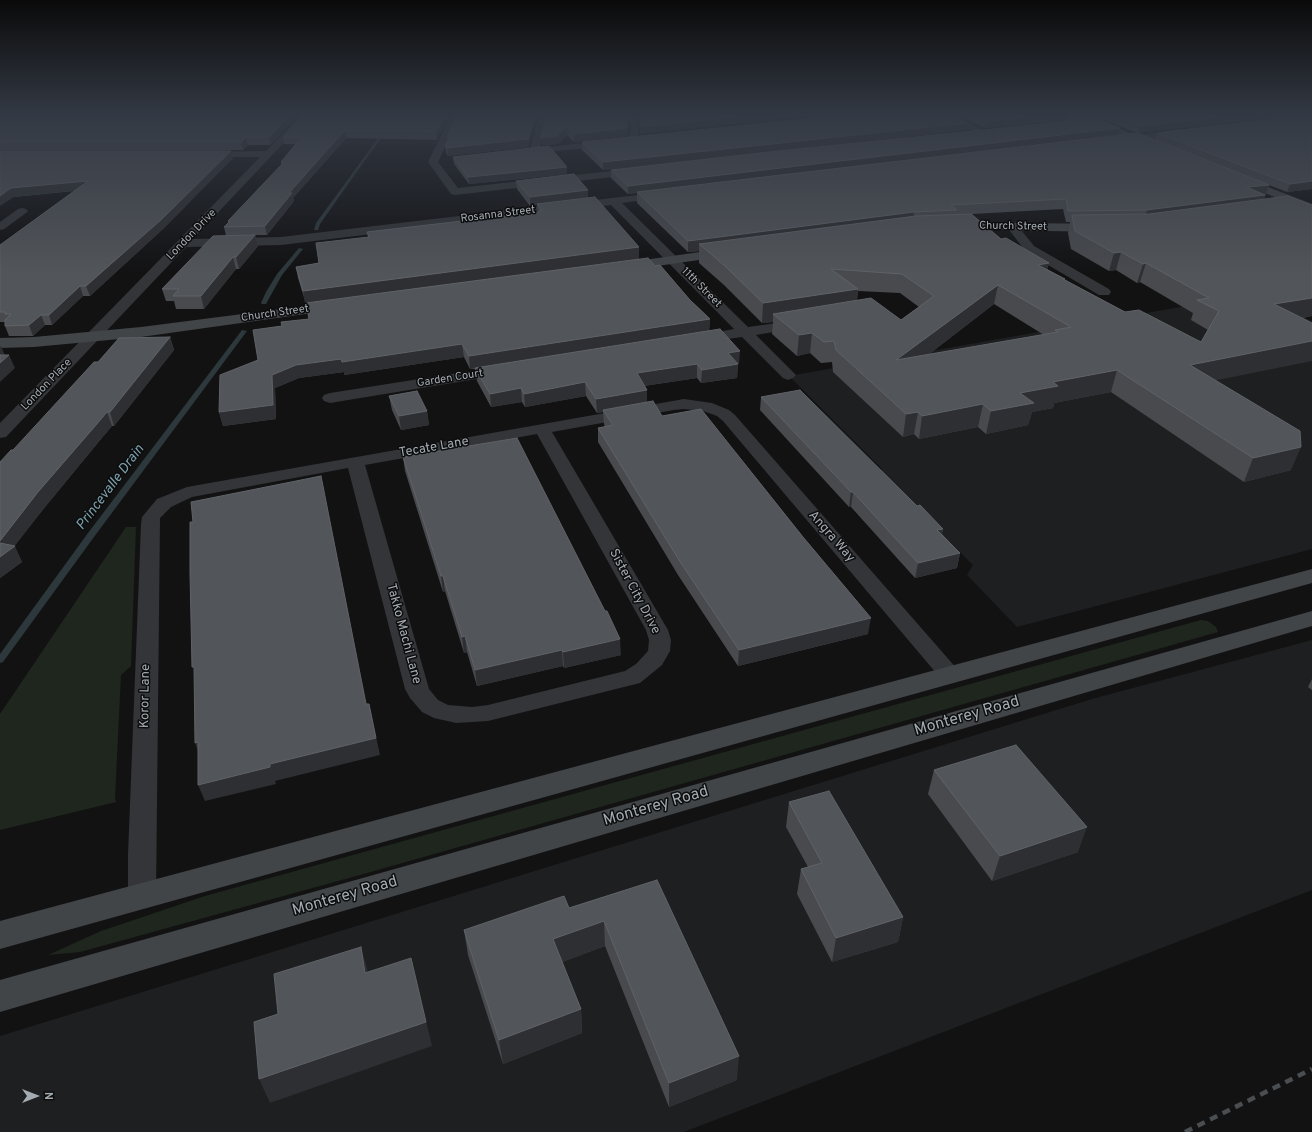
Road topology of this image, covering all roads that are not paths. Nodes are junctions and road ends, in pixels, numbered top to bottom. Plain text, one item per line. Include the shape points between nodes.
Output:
1 (256, 168) edge
2 (437, 168) edge
3 (650, 169) edge
4 (1230, 176) edge
5 (677, 193) edge
6 (614, 201) junction
7 (1309, 205) edge
8 (1281, 208) edge
9 (22, 211) dead end
10 (943, 226) edge
11 (0, 227) edge
12 (1013, 227) junction
13 (1110, 227) edge
14 (184, 243) junction
15 (744, 250) edge
16 (673, 260) junction
17 (610, 268) edge
18 (1104, 292) dead end
19 (349, 304) edge
20 (816, 321) edge
21 (745, 332) junction
22 (94, 337) junction
23 (683, 342) edge
24 (0, 343) edge
25 (518, 368) edge
26 (788, 375) dead end
27 (330, 398) dead end
28 (706, 406) joint
29 (542, 428) junction
30 (0, 434) edge
31 (355, 462) junction
32 (164, 503) joint
33 (1312, 576) edge
34 (1312, 618) edge
35 (950, 675) junction
36 (551, 698) joint
37 (142, 896) junction
38 (0, 935) edge
39 (0, 996) edge

1 - 14 street, London Drive
2 - 3 street via 455,192
4 - 7 main road
5 - 6 street, Rosanna Street
6 - 14 street, Rosanna Street via 281,241
6 - 16 street, 11th Street
7 - 8 main road
9 - 11 street
10 - 12 main road, Church Street
12 - 13 main road, Church Street
12 - 18 street via 1030,249
14 - 22 street, London Drive
15 - 16 main road
16 - 17 main road
16 - 21 street, 11th Street
19 - 22 main road, Church Street
20 - 21 street
21 - 23 street
21 - 26 street, 11th Street
22 - 24 main road, Church Street
22 - 30 street, London Place
25 - 27 street, Garden Court
28 - 29 street, Tecate Lane via 674,405
28 - 35 street, Angra Way via 729,418
29 - 31 street, Tecate Lane
29 - 36 street, Sister City Drive via 657,630 660,640 654,660 632,677
31 - 32 street, Tecate Lane via 200,489
31 - 36 street, Takko Machi Lane via 422,698 442,712 472,716
32 - 37 street, Koror Lane via 151,517 150,524
33 - 35 main road
34 - 39 main road, Monterey Road
35 - 37 main road
37 - 38 main road

